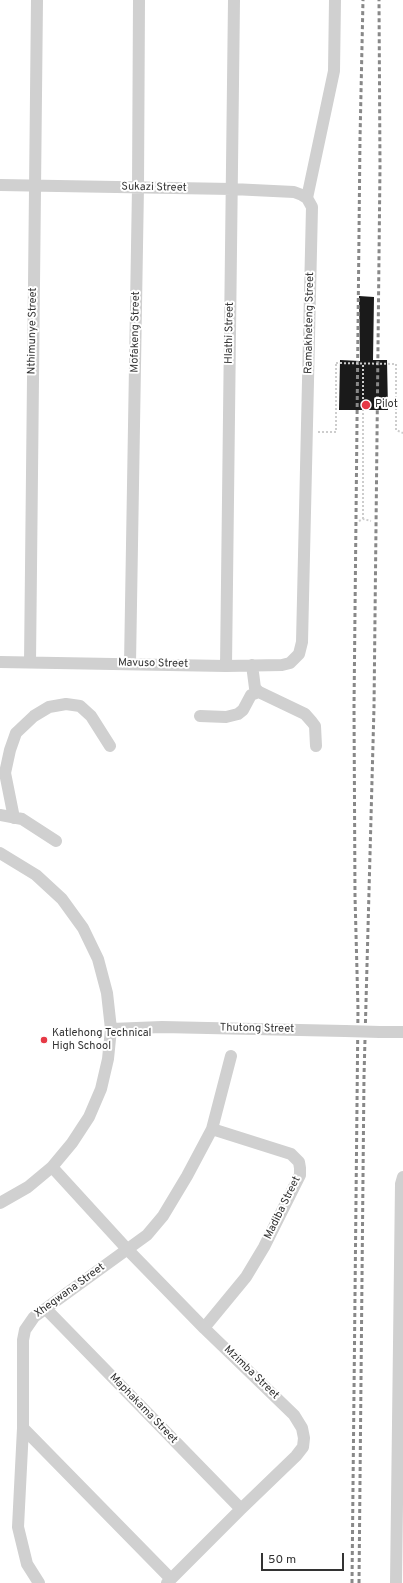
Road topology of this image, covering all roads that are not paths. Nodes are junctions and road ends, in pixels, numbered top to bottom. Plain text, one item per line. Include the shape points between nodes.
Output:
1 (36, 0) edge
2 (139, 0) edge
3 (234, 0) edge
4 (335, 0) edge
5 (0, 185) edge
6 (34, 185) junction
7 (138, 188) junction
8 (232, 189) junction
9 (307, 198) junction
10 (301, 650) joint
11 (0, 662) edge
12 (30, 662) junction
13 (130, 664) junction
14 (252, 665) junction
15 (226, 666) junction
16 (258, 692) junction
17 (200, 716) dead end
18 (110, 746) dead end
19 (316, 746) dead end
20 (0, 815) edge
21 (14, 818) junction
22 (56, 841) dead end
23 (0, 853) edge
24 (111, 1028) junction
25 (403, 1032) edge
26 (230, 1056) dead end
27 (212, 1129) junction
28 (52, 1167) junction
29 (403, 1177) edge
30 (0, 1203) edge
31 (128, 1249) junction
32 (46, 1309) junction
33 (204, 1328) junction
34 (23, 1428) junction
35 (241, 1509) junction
36 (400, 1524) edge
37 (169, 1581) edge
38 (39, 1583) edge
39 (396, 1583) edge

1 - 6 street, Nthimunye Street
2 - 7 street, Mofakeng Street
3 - 8 street, Hlathi Street
4 - 9 street, Ramakheteng Street via 334,71
5 - 6 street, Sukazi Street
6 - 7 street, Sukazi Street
6 - 12 street, Nthimunye Street
7 - 8 street, Sukazi Street
7 - 13 street, Mofakeng Street
8 - 9 street, Sukazi Street via 294,192
8 - 15 street, Hlathi Street
9 - 10 street, Ramakheteng Street via 312,207
10 - 14 street, Mavuso Street via 290,663
11 - 12 street, Mavuso Street
12 - 13 street, Mavuso Street
13 - 15 street, Mavuso Street
14 - 15 street, Mavuso Street
14 - 16 street via 255,688
16 - 17 street via 251,695 238,714 226,717
16 - 19 street via 305,714 315,726
18 - 21 street via 91,716 80,706 66,704 49,707 34,716 16,733 5,773
20 - 21 street
21 - 22 street via 22,819
23 - 24 street via 36,875 62,899 83,928 100,966 108,993
24 - 25 street, Thutong Street, bridge
24 - 28 street via 108,1059 98,1096 89,1117 72,1144
26 - 27 street, Xhegwana Street
27 - 31 street, Xhegwana Street via 188,1176 163,1216 147,1235
27 - 33 street, Madiba Street via 291,1154 299,1162 300,1175 246,1276
28 - 30 street via 28,1187
28 - 31 street, Mzimba Street
29 - 36 street
31 - 32 street, Xhegwana Street
31 - 33 street, Mzimba Street
32 - 34 street, Xhegwana Street via 34,1317 25,1330 23,1340
32 - 35 street, Maphakama Street
33 - 35 street, Mzimba Street via 294,1415 302,1428 303,1447
34 - 37 street
34 - 38 street, Xhegwana Street via 18,1527 27,1564
35 - 37 street, Mzimba Street
36 - 39 street

